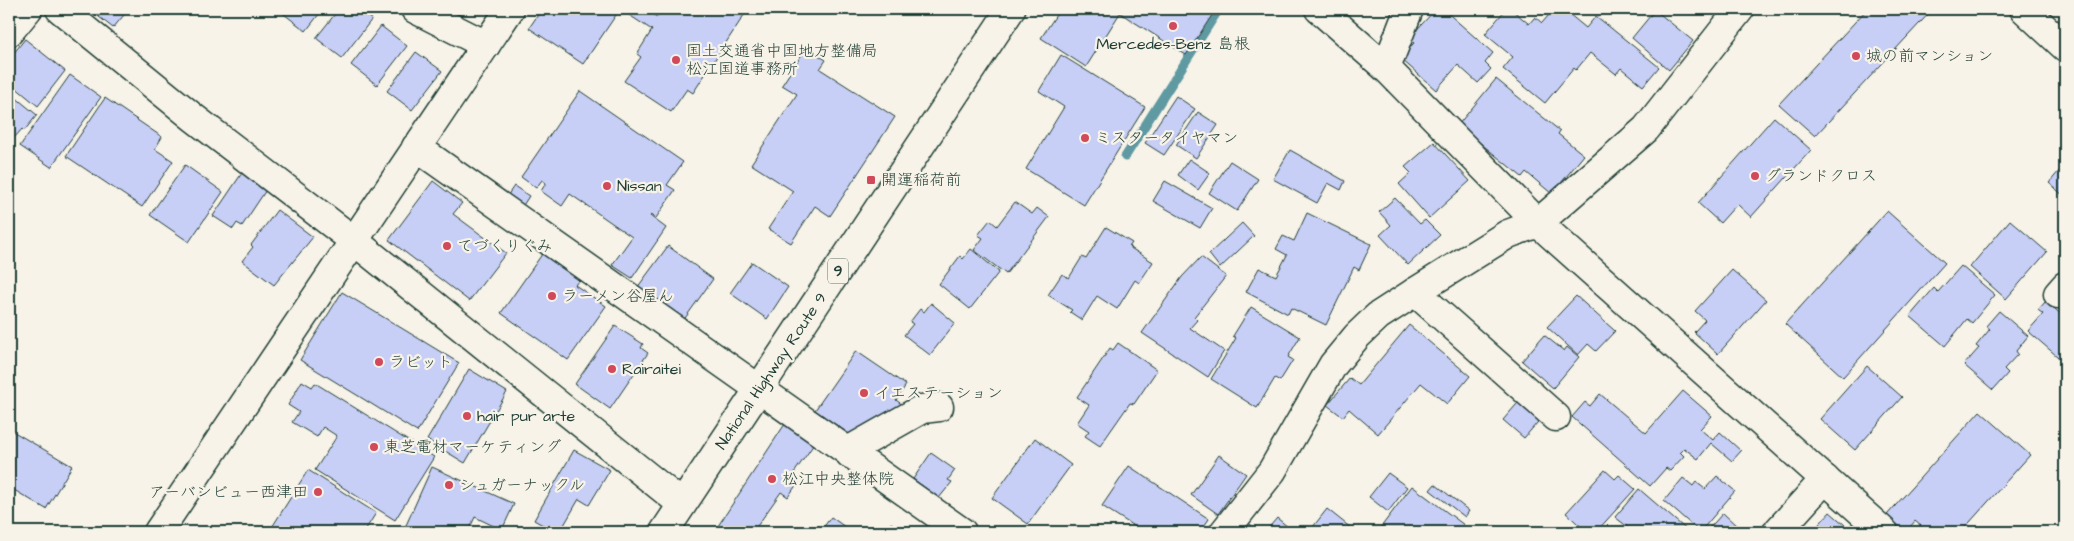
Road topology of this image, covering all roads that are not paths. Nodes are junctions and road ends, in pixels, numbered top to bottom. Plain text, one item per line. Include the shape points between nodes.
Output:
1 (28, 9) edge
2 (60, 9) edge
3 (415, 9) edge
4 (510, 9) edge
5 (1011, 9) edge
6 (1319, 9) edge
7 (1408, 9) edge
8 (2024, 9) edge
9 (1736, 10) edge
10 (9, 32) edge
11 (486, 45) junction
12 (2065, 47) edge
13 (1386, 68) junction
14 (416, 147) junction
15 (1538, 222) junction
16 (353, 240) junction
17 (1415, 292) junction
18 (759, 390) junction
19 (939, 407) dead end
20 (1556, 417) dead end
21 (850, 454) junction
22 (1825, 479) junction
23 (682, 504) junction
24 (158, 532) edge
25 (664, 532) edge
26 (962, 532) edge
27 (1224, 532) edge
28 (1777, 532) edge
29 (1884, 532) edge

1 - 10 main road
2 - 16 main road via 194,118
3 - 11 main road
4 - 11 main road
5 - 18 main road, National Highway Route 9 / 9
6 - 13 main road
7 - 13 main road
8 - 12 main road
9 - 15 main road via 1646,129
11 - 14 main road
13 - 15 main road
14 - 16 main road
14 - 18 main road
15 - 17 main road via 1508,234
15 - 22 main road
16 - 23 main road
16 - 24 main road
17 - 20 main road
17 - 27 main road via 1378,316 1343,352 1272,471
18 - 21 main road
18 - 23 main road, National Highway Route 9 / 9
19 - 21 main road via 922,408 855,447
21 - 26 main road
22 - 28 main road
22 - 29 main road
23 - 25 main road, National Highway Route 9 / 9

